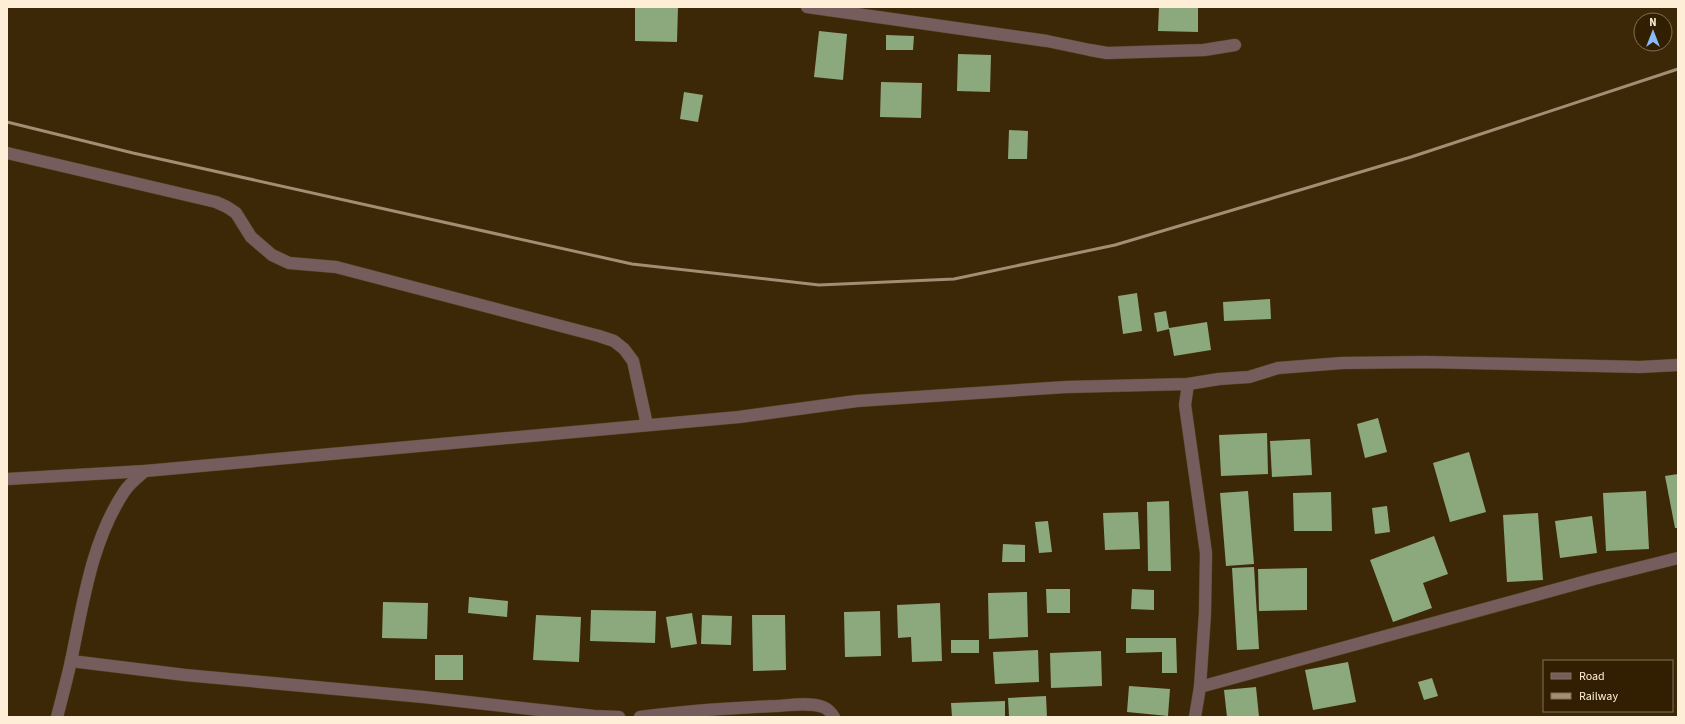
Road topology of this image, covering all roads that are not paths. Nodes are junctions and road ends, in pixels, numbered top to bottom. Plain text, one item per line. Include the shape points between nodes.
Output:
1 (807, 7) edge
2 (1235, 45) dead end
3 (7, 153) edge
4 (1678, 365) edge
5 (1188, 384) junction
6 (647, 425) junction
7 (145, 471) junction
8 (7, 479) edge
9 (1678, 558) edge
10 (71, 661) junction
11 (1200, 687) junction
12 (57, 717) edge
13 (619, 717) edge
14 (640, 717) edge
15 (834, 717) edge
16 (1195, 717) edge

1 - 2 street via 1039,39 1107,53 1204,50
3 - 6 street via 227,206 236,213 252,237 272,255 288,263 336,266 614,341 633,361
4 - 5 street via 1640,367 1425,362 1342,363 1278,368 1249,377
5 - 6 street via 1066,387 857,401 739,417
5 - 11 street via 1185,405 1206,553
6 - 7 street
7 - 8 street
7 - 10 street via 124,491 109,520 84,594
9 - 11 street
10 - 12 street
10 - 13 street via 184,675
11 - 16 street
14 - 15 street via 680,711 789,705 823,707

